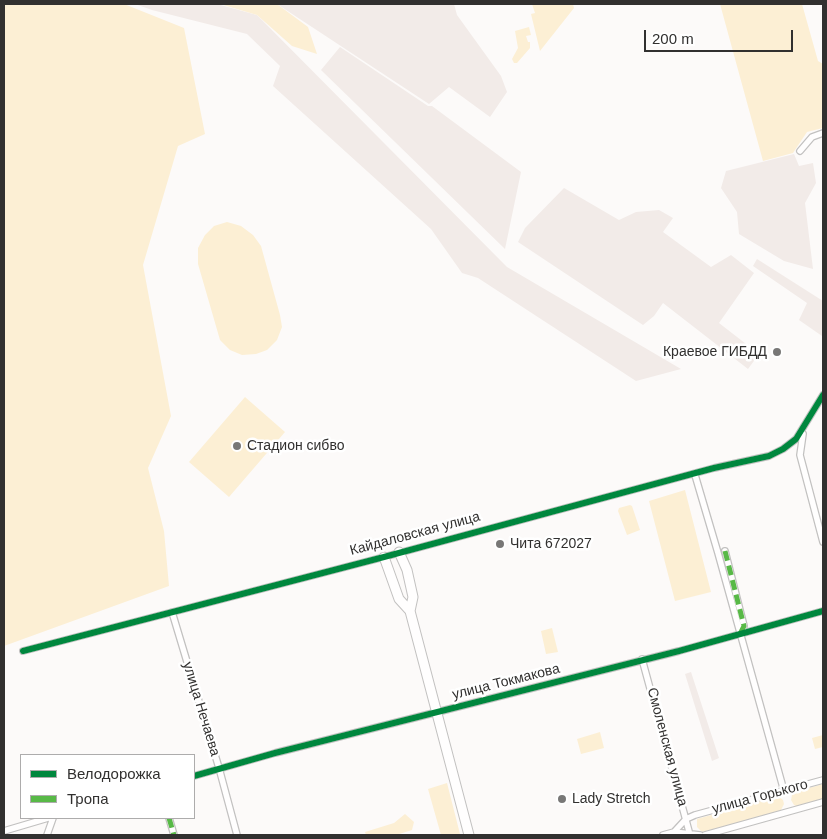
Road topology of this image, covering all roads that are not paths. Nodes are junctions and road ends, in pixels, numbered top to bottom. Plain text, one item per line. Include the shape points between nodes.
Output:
1 (823, 133) edge
2 (800, 151) dead end
3 (823, 396) edge
4 (805, 427) junction
5 (695, 475) junction
6 (823, 542) edge
7 (725, 551) dead end
8 (399, 552) junction
9 (384, 557) junction
10 (406, 567) junction
11 (388, 572) junction
12 (823, 611) edge
13 (172, 612) junction
14 (410, 612) junction
15 (740, 634) junction
16 (23, 651) dead end
17 (642, 659) junction
18 (436, 712) junction
19 (219, 768) junction
20 (195, 776) edge
21 (823, 780) edge
22 (784, 790) junction
23 (823, 802) edge
24 (45, 819) edge
25 (53, 819) edge
26 (169, 819) edge
27 (686, 819) junction
28 (4, 831) edge
29 (674, 832) junction
30 (47, 835) edge
31 (174, 835) edge
32 (237, 835) edge
33 (469, 835) edge
34 (663, 835) edge
35 (690, 835) edge
36 (700, 835) edge
37 (704, 835) edge

1 - 2 street via 812,137
3 - 4 street
4 - 5 street, Кайдаловская улица via 790,445 769,456
4 - 6 street via 800,455
5 - 8 street, Кайдаловская улица
5 - 15 street
7 - 15 street via 744,626
8 - 9 street, Кайдаловская улица
8 - 10 street
9 - 11 street
9 - 13 street, Кайдаловская улица
10 - 11 street via 400,561 393,562
10 - 11 street via 401,577 394,578
10 - 14 street via 413,597
11 - 14 street via 399,599
12 - 15 street, улица Токмакова
13 - 16 street, Кайдаловская улица
13 - 19 street, улица Нечаева
14 - 18 street
15 - 17 street, улица Токмакова
15 - 22 street
17 - 18 street, улица Токмакова
17 - 27 street, Смоленская улица
18 - 19 street, улица Токмакова
18 - 33 street
19 - 20 street, улица Токмакова
19 - 32 street, улица Нечаева
21 - 22 street, улица Горького
22 - 27 street, улица Горького
23 - 37 street, улица Горького
24 - 28 street
25 - 30 street
26 - 31 street
27 - 29 street, улица Горького
27 - 35 street, Смоленская улица
29 - 34 street
29 - 35 street
35 - 36 street

